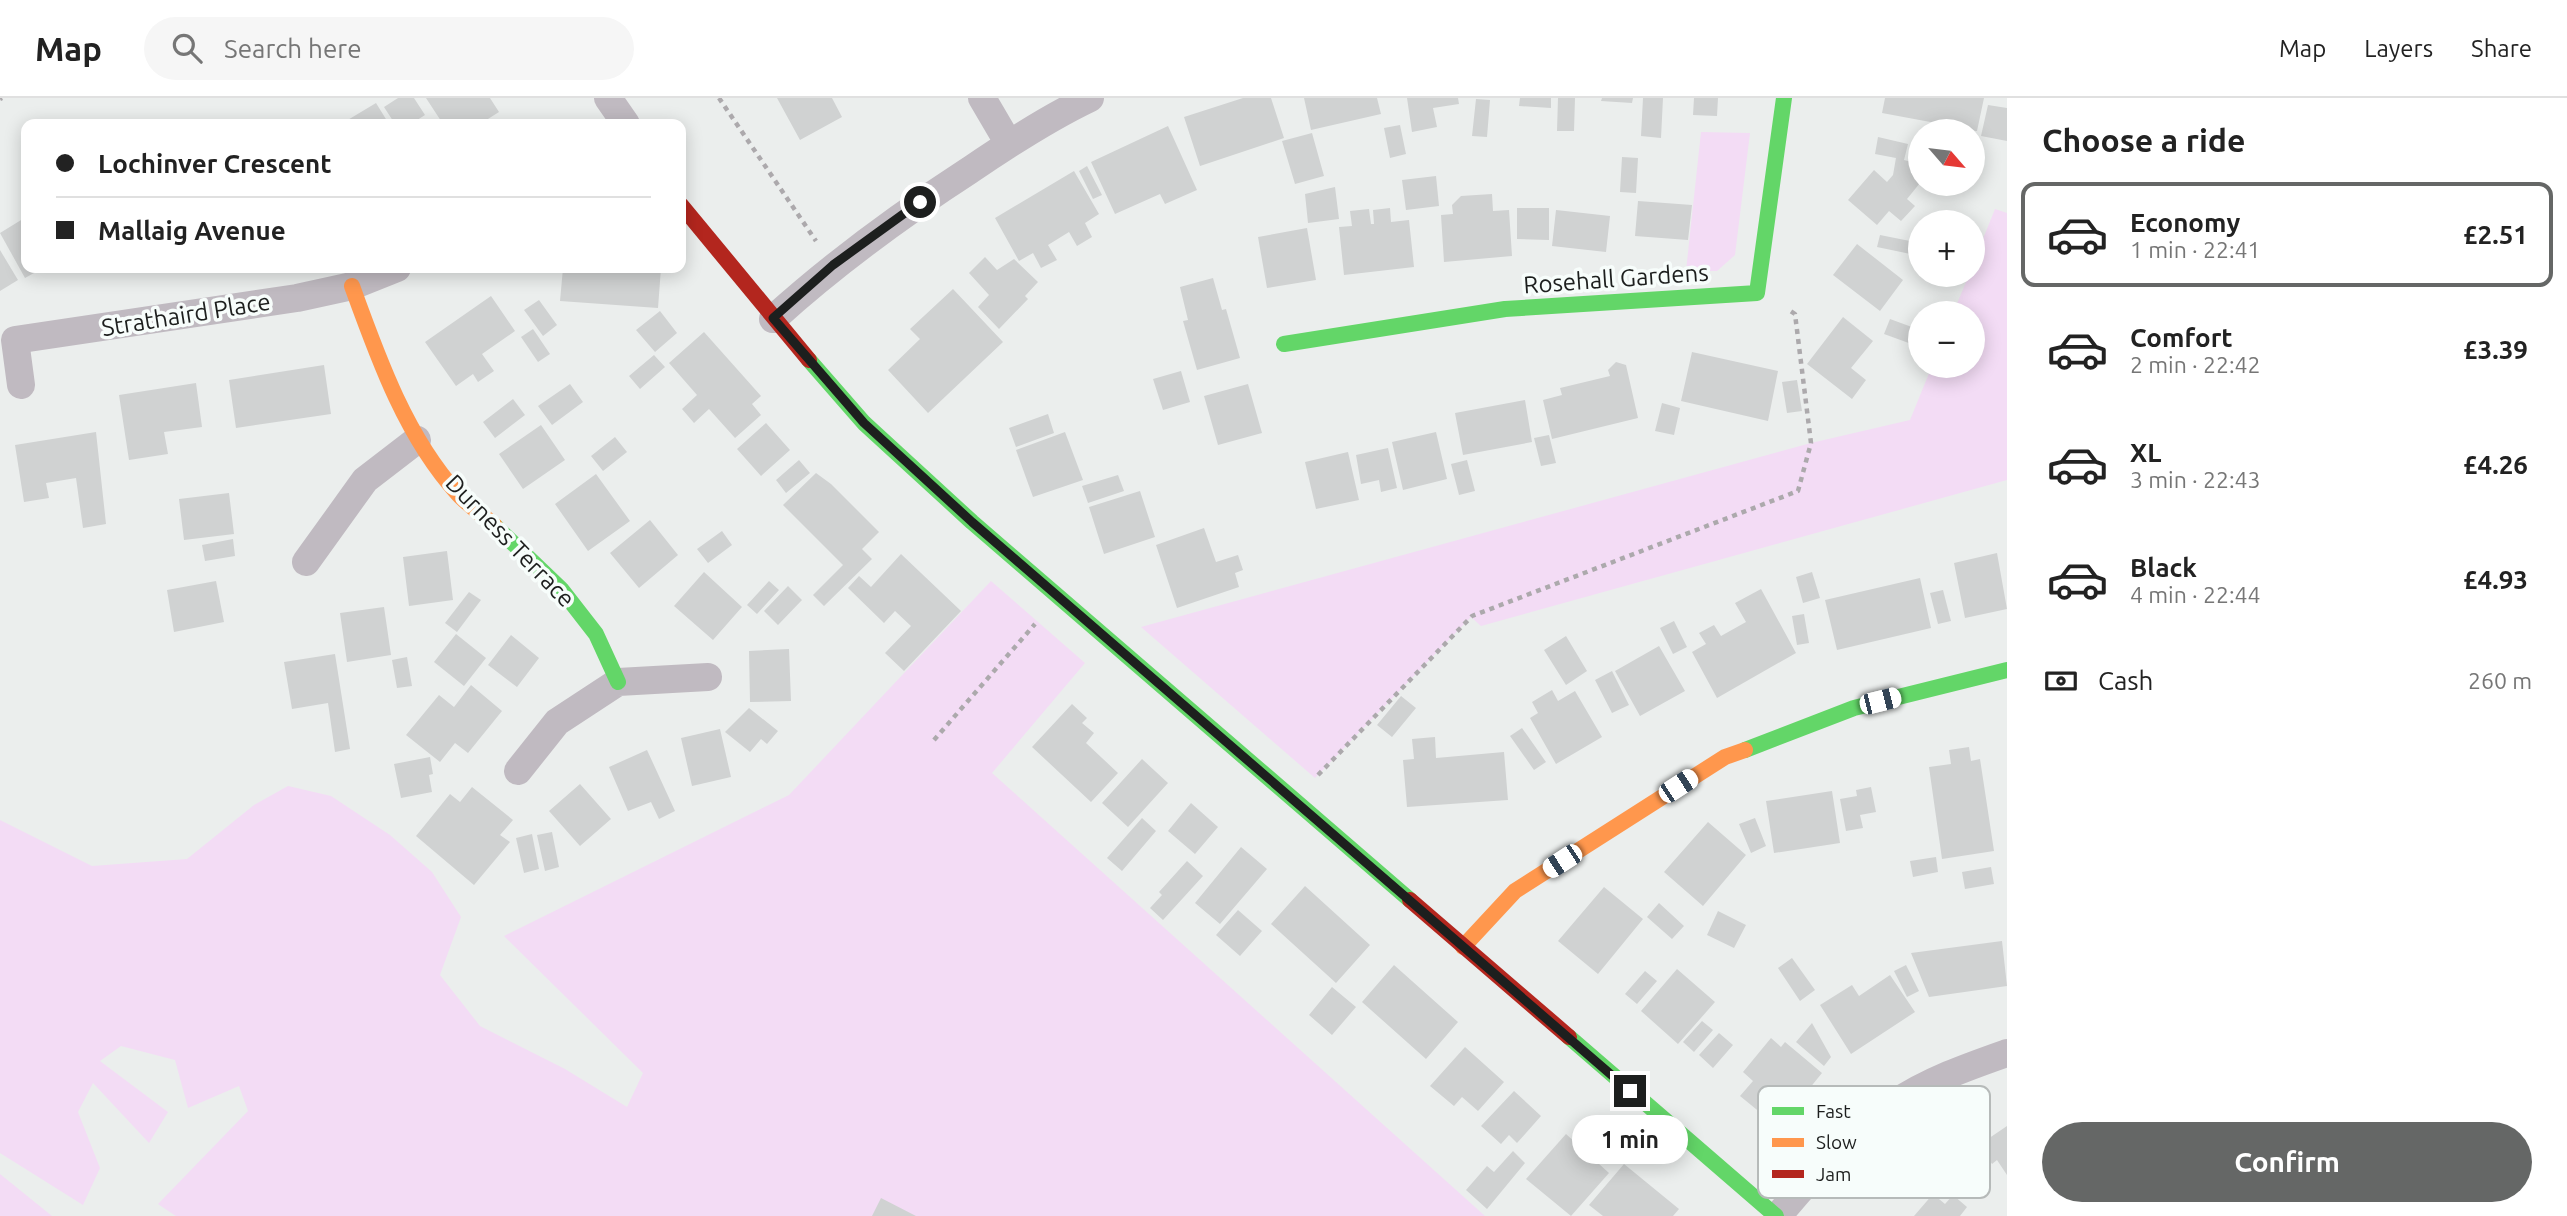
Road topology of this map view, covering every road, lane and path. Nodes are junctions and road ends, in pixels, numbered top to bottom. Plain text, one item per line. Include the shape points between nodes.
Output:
1 (719, 98) edge
2 (982, 98) edge
3 (1090, 98) edge
4 (1784, 98) edge
5 (1009, 144) junction
6 (686, 211) edge
7 (833, 265) junction
8 (384, 273) edge
9 (352, 286) junction
10 (1757, 293) junction
11 (773, 318) junction
12 (1284, 344) dead end
13 (21, 385) dead end
14 (417, 440) junction
15 (306, 562) dead end
16 (1058, 597) junction
17 (2007, 670) edge
18 (708, 677) dead end
19 (618, 681) junction
20 (934, 740) dead end
21 (518, 771) dead end
22 (1296, 800) junction
23 (1463, 947) junction
24 (2007, 1053) edge
25 (1929, 1086) edge
26 (1793, 1198) edge
27 (1777, 1216) edge

1 - 7 path
2 - 5 street
3 - 5 street
4 - 10 street
5 - 7 street
6 - 11 street
7 - 11 street
8 - 9 street, Strathaird Place
9 - 13 street, Strathaird Place via 15,340
9 - 14 street, Durness Terrace
10 - 12 street, Rosehall Gardens via 1505,309
10 - 22 path via 1796,314 1811,443 1798,491 1472,616
11 - 16 street via 864,423
14 - 15 street via 365,480
14 - 19 street, Durness Terrace via 459,495 561,589 596,634
16 - 20 path
16 - 22 street
17 - 23 street via 1854,708 1725,757 1515,891
18 - 19 street
19 - 21 street via 557,722
22 - 23 street
23 - 27 street
24 - 25 street
26 - 27 street

